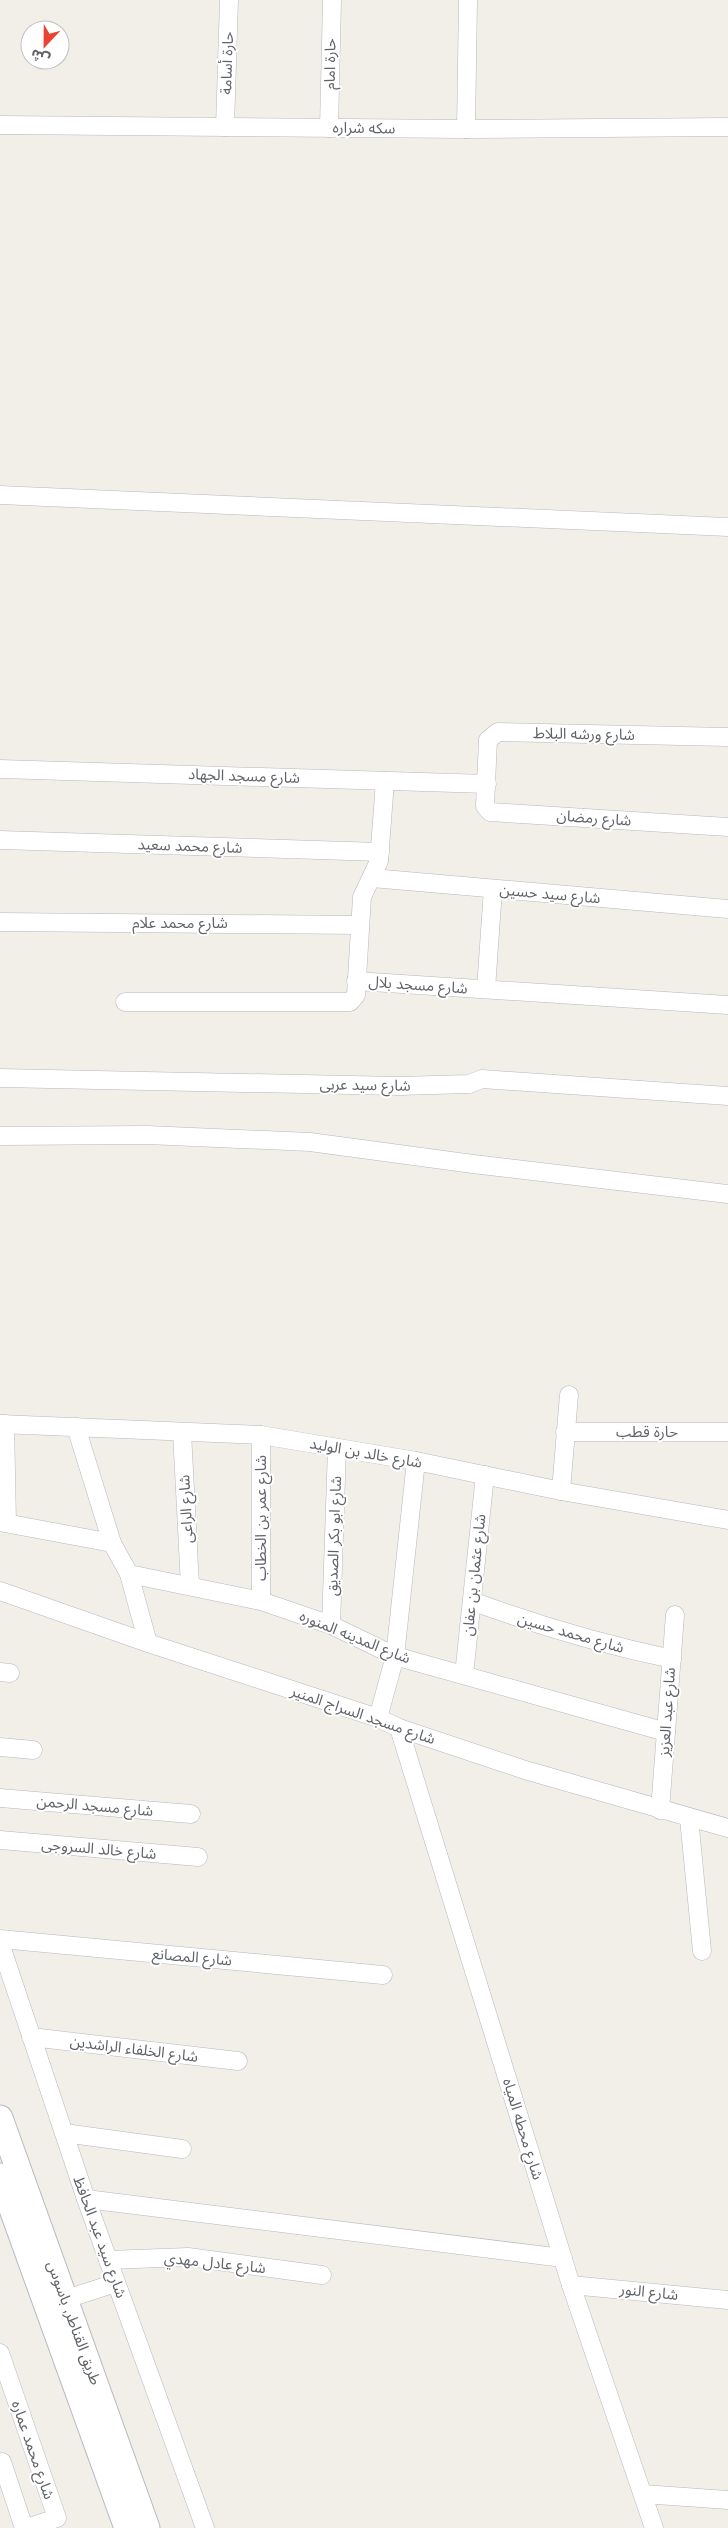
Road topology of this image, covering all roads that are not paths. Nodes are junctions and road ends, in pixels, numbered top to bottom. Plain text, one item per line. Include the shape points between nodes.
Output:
1 (229, 0) edge
2 (332, 0) edge
3 (468, 0) edge
4 (0, 125) edge
5 (225, 126) junction
6 (728, 127) edge
7 (329, 128) junction
8 (466, 129) junction
9 (0, 495) edge
10 (728, 527) edge
11 (728, 737) edge
12 (0, 769) edge
13 (385, 780) junction
14 (487, 784) junction
15 (728, 827) edge
16 (0, 840) edge
17 (380, 852) junction
18 (372, 878) junction
19 (493, 889) junction
20 (728, 909) edge
21 (0, 922) edge
22 (359, 925) junction
23 (356, 981) junction
24 (486, 989) junction
25 (125, 1002) dead end
26 (728, 1005) edge
27 (0, 1078) edge
28 (728, 1096) edge
29 (0, 1136) edge
30 (728, 1194) edge
31 (569, 1395) dead end
32 (3, 1424) edge
33 (76, 1427) junction
34 (182, 1432) junction
35 (566, 1432) junction
36 (728, 1432) edge
37 (261, 1435) junction
38 (337, 1448) junction
39 (416, 1461) junction
40 (485, 1475) junction
41 (561, 1491) junction
42 (728, 1520) edge
43 (3, 1522) edge
44 (112, 1543) junction
45 (129, 1574) junction
46 (190, 1586) junction
47 (0, 1591) edge
48 (261, 1601) junction
49 (472, 1601) junction
50 (675, 1615) dead end
51 (331, 1625) junction
52 (148, 1643) junction
53 (395, 1656) junction
54 (672, 1658) junction
55 (464, 1675) junction
56 (378, 1718) junction
57 (399, 1728) junction
58 (666, 1732) junction
59 (0, 1747) edge
60 (33, 1750) dead end
61 (0, 1798) edge
62 (660, 1810) junction
63 (191, 1814) dead end
64 (689, 1818) junction
65 (728, 1828) edge
66 (0, 1840) edge
67 (198, 1857) dead end
68 (0, 1939) edge
69 (0, 1944) edge
70 (702, 1951) dead end
71 (383, 1975) dead end
72 (31, 2038) junction
73 (238, 2061) dead end
74 (0, 2118) edge
75 (64, 2133) junction
76 (182, 2149) dead end
77 (0, 2176) edge
78 (86, 2199) junction
79 (7, 2217) edge
80 (563, 2258) junction
81 (108, 2260) junction
82 (322, 2275) dead end
83 (116, 2283) junction
84 (571, 2285) junction
85 (66, 2299) junction
86 (728, 2300) edge
87 (0, 2353) edge
88 (2, 2462) dead end
89 (643, 2494) junction
90 (728, 2500) edge
91 (25, 2528) edge
92 (126, 2528) edge
93 (147, 2528) edge
94 (205, 2528) edge
95 (654, 2528) edge

1 - 5 street, حارة أسامة
2 - 7 street, حارة امام
3 - 8 street
4 - 5 street, سكه شراره
5 - 7 street, سكه شراره
6 - 8 street, سكه شراره
7 - 8 street, سكه شراره
9 - 10 street
11 - 14 street, شارع ورشه البلاط via 498,732 488,740
12 - 13 street, شارع مسجد الجهاد
13 - 14 street, شارع مسجد الجهاد
13 - 17 street
14 - 15 street, شارع رمضان via 485,806 490,812
16 - 17 street, شارع محمد سعيد
17 - 18 street
18 - 19 street, شارع سيد حسين
18 - 22 street via 363,890
19 - 20 street, شارع سيد حسين
19 - 24 street
21 - 22 street, شارع محمد علام
22 - 23 street
23 - 24 street, شارع مسجد بلال
23 - 25 street, شارع مسجد بلال via 356,995 350,1002
24 - 26 street, شارع مسجد بلال
27 - 28 street, شارع سيد عربى via 399,1086 469,1084 482,1079
29 - 30 street via 147,1135 310,1142
31 - 35 street
32 - 33 street, شارع خالد بن الوليد
32 - 43 street
33 - 34 street, شارع خالد بن الوليد
33 - 44 street
34 - 37 street, شارع خالد بن الوليد
34 - 46 street, شارع الراعى
35 - 36 street, حارة قطب
35 - 41 street
37 - 38 street, شارع خالد بن الوليد
37 - 48 street, شارع عمر بن الخطاب
38 - 39 street, شارع خالد بن الوليد
38 - 51 street, شارع ابو بكر الصديق
39 - 40 street, شارع خالد بن الوليد
39 - 53 street
40 - 41 street, شارع خالد بن الوليد
40 - 49 street, شارع عثمان بن عفان
41 - 42 street, شارع خالد بن الوليد
43 - 44 street
44 - 45 street
45 - 46 street, شارع المدينه المنوره
45 - 52 street
46 - 48 street, شارع المدينه المنوره
47 - 52 street, شارع مسجد السراج المنير
48 - 51 street, شارع المدينه المنوره
49 - 54 street, شارع محمد حسين via 540,1626 606,1645
49 - 55 street, شارع عثمان بن عفان
50 - 54 street, شارع عبد العزيز
51 - 53 street, شارع المدينه المنوره
52 - 56 street, شارع مسجد السراج المنير
53 - 55 street, شارع المدينه المنوره
53 - 56 street
54 - 58 street, شارع عبد العزيز
55 - 58 street, شارع المدينه المنوره
56 - 57 street, شارع مسجد السراج المنير
57 - 62 street, شارع مسجد السراج المنير
57 - 80 street, شارع محطه المياه
58 - 62 street, شارع عبد العزيز
59 - 60 street
61 - 63 street, شارع مسجد الرحمن
62 - 64 street, شارع مسجد السراج المنير
64 - 65 street, شارع مسجد السراج المنير
64 - 70 street
66 - 67 street, شارع خالد السروجى
68 - 71 street, شارع المصانع
69 - 72 street, شارع سيد عبد الحافظ
72 - 73 street, شارع الخلفاء الراشدين
72 - 75 street, شارع سيد عبد الحافظ
74 - 85 main road, طريق القناطر, باسوس
75 - 76 street
75 - 78 street, شارع سيد عبد الحافظ
77 - 79 main road, طريق القناطر, باسوس
78 - 80 street
78 - 81 street, شارع سيد عبد الحافظ
79 - 92 main road, طريق القناطر, باسوس
80 - 84 street, شارع محطه المياه
81 - 82 street, شارع عادل مهدي via 188,2257
81 - 83 street, شارع سيد عبد الحافظ
83 - 85 street
83 - 94 street, شارع سيد عبد الحافظ
84 - 86 street, شارع النور
84 - 89 street, شارع محطه المياه
85 - 93 main road, طريق القناطر, باسوس
87 - 91 street, شارع محمد عماره via 57,2518
88 - 91 street
89 - 90 street
89 - 95 street, شارع محطه المياه

